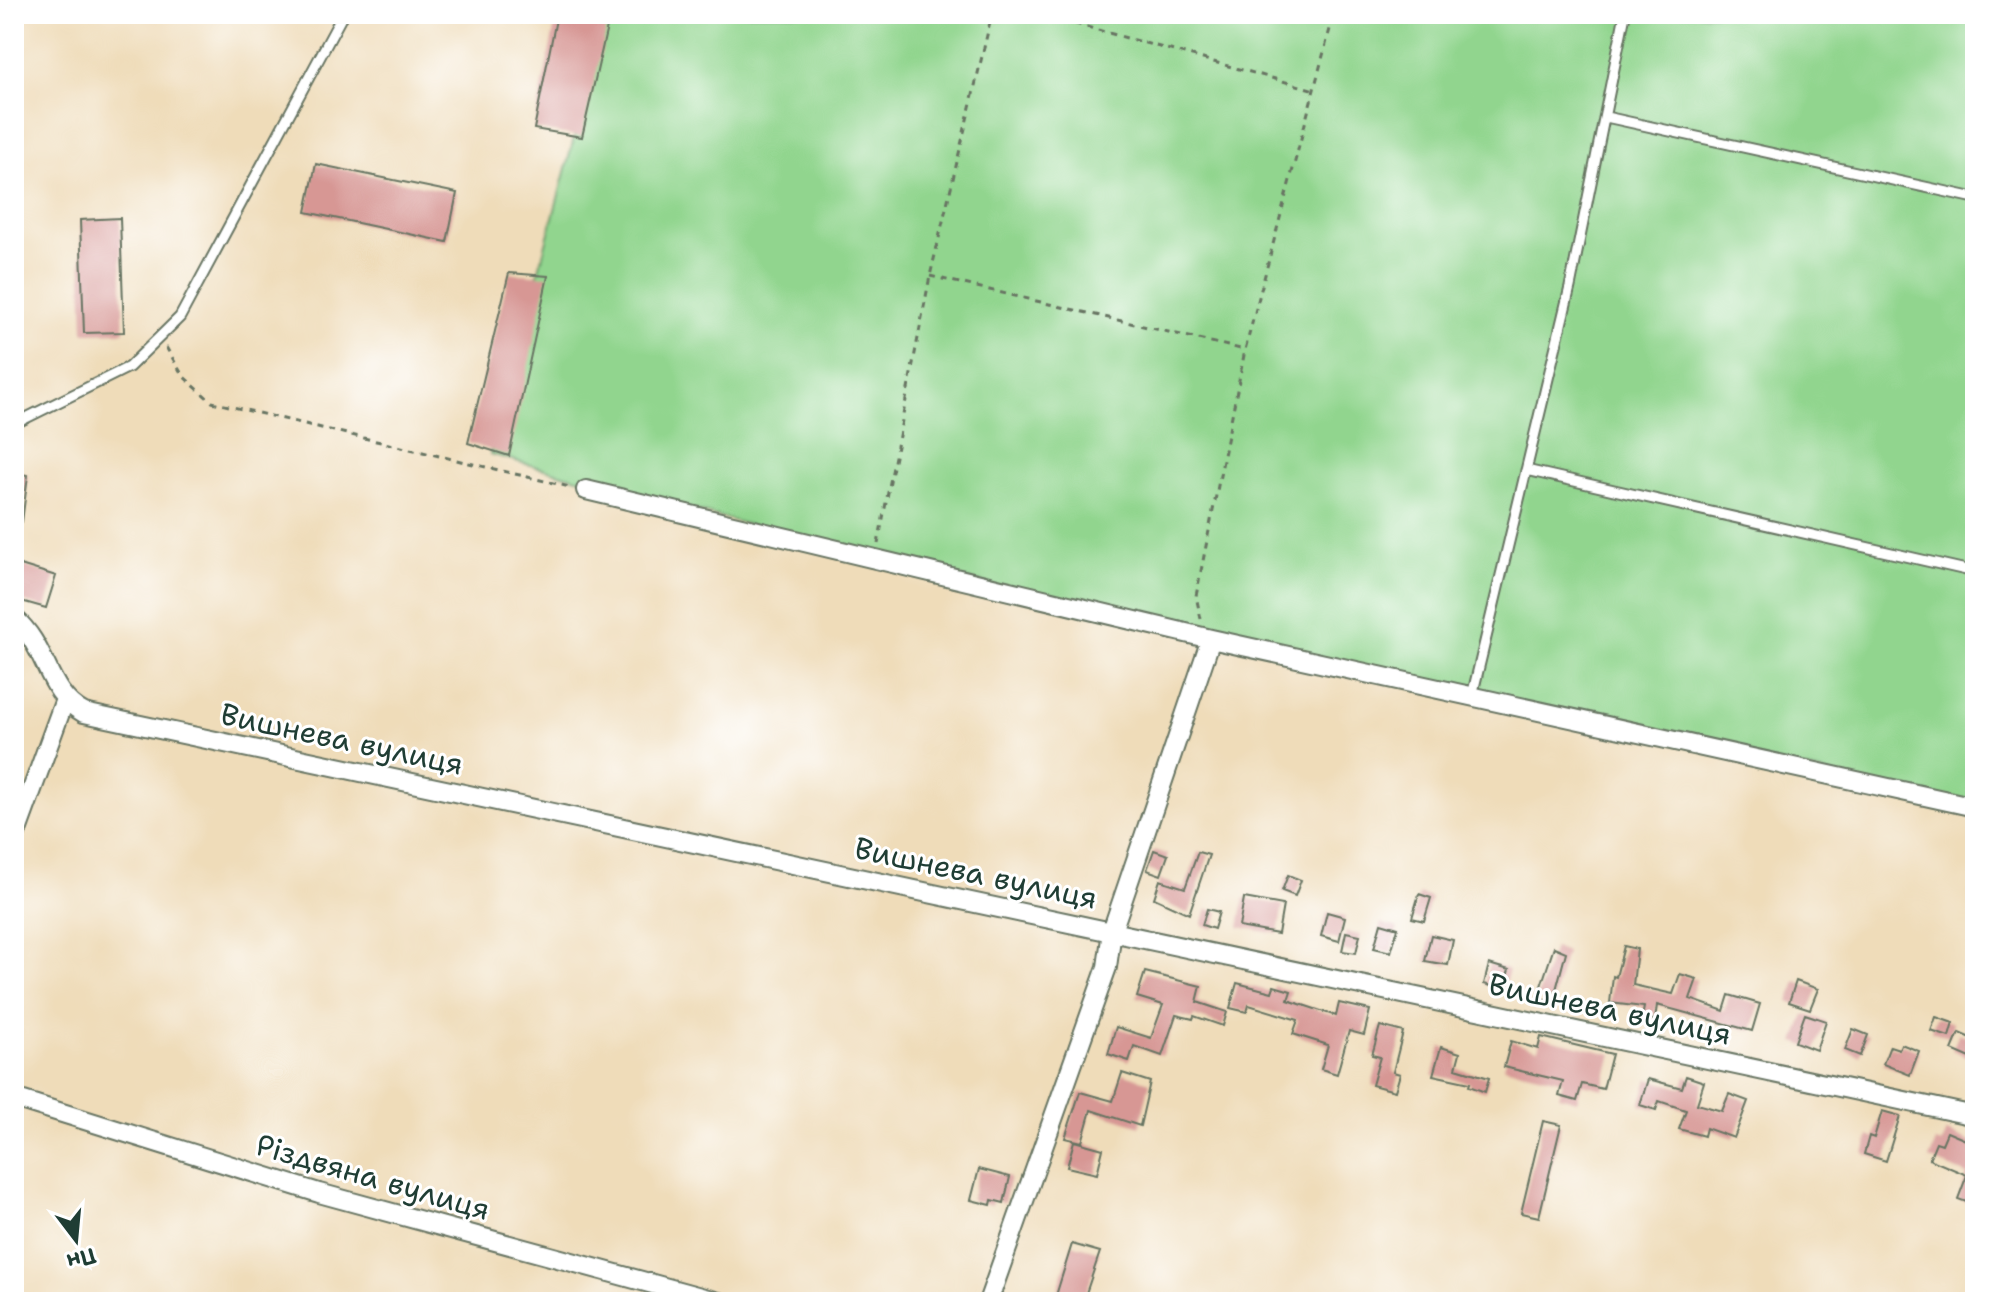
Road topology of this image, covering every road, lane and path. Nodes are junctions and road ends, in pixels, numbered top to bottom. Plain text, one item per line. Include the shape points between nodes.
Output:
1 (343, 14) edge
2 (992, 14) edge
3 (1040, 14) edge
4 (1334, 14) edge
5 (1625, 14) edge
6 (1315, 90) junction
7 (1606, 117) junction
8 (1975, 198) edge
9 (930, 276) junction
10 (160, 336) junction
11 (1245, 350) junction
12 (14, 424) edge
13 (1526, 470) junction
14 (586, 490) joint
15 (886, 562) junction
16 (1975, 572) edge
17 (14, 618) edge
18 (1211, 639) junction
19 (1472, 696) junction
20 (64, 702) junction
21 (1975, 807) edge
22 (14, 839) edge
23 (1112, 931) junction
24 (14, 1098) edge
25 (1975, 1116) edge
26 (719, 1302) edge
27 (988, 1302) edge

1 - 10 lane via 180,317
2 - 9 path
3 - 6 path
4 - 6 path
5 - 7 lane
6 - 11 path
7 - 8 lane
7 - 13 lane
9 - 11 path
9 - 15 path via 876,541
10 - 12 lane via 129,367
10 - 14 path via 183,376 212,402
11 - 18 path via 1196,596 1204,632
13 - 16 lane
13 - 19 lane
14 - 15 street
15 - 18 street
17 - 20 street via 38,646
18 - 19 street
18 - 23 street
19 - 21 street
20 - 22 street
20 - 23 street, Вишнева вулиця via 84,713
23 - 25 street, Вишнева вулиця
23 - 27 street via 1107,967
24 - 26 street, Різдвяна вулиця via 319,1193

